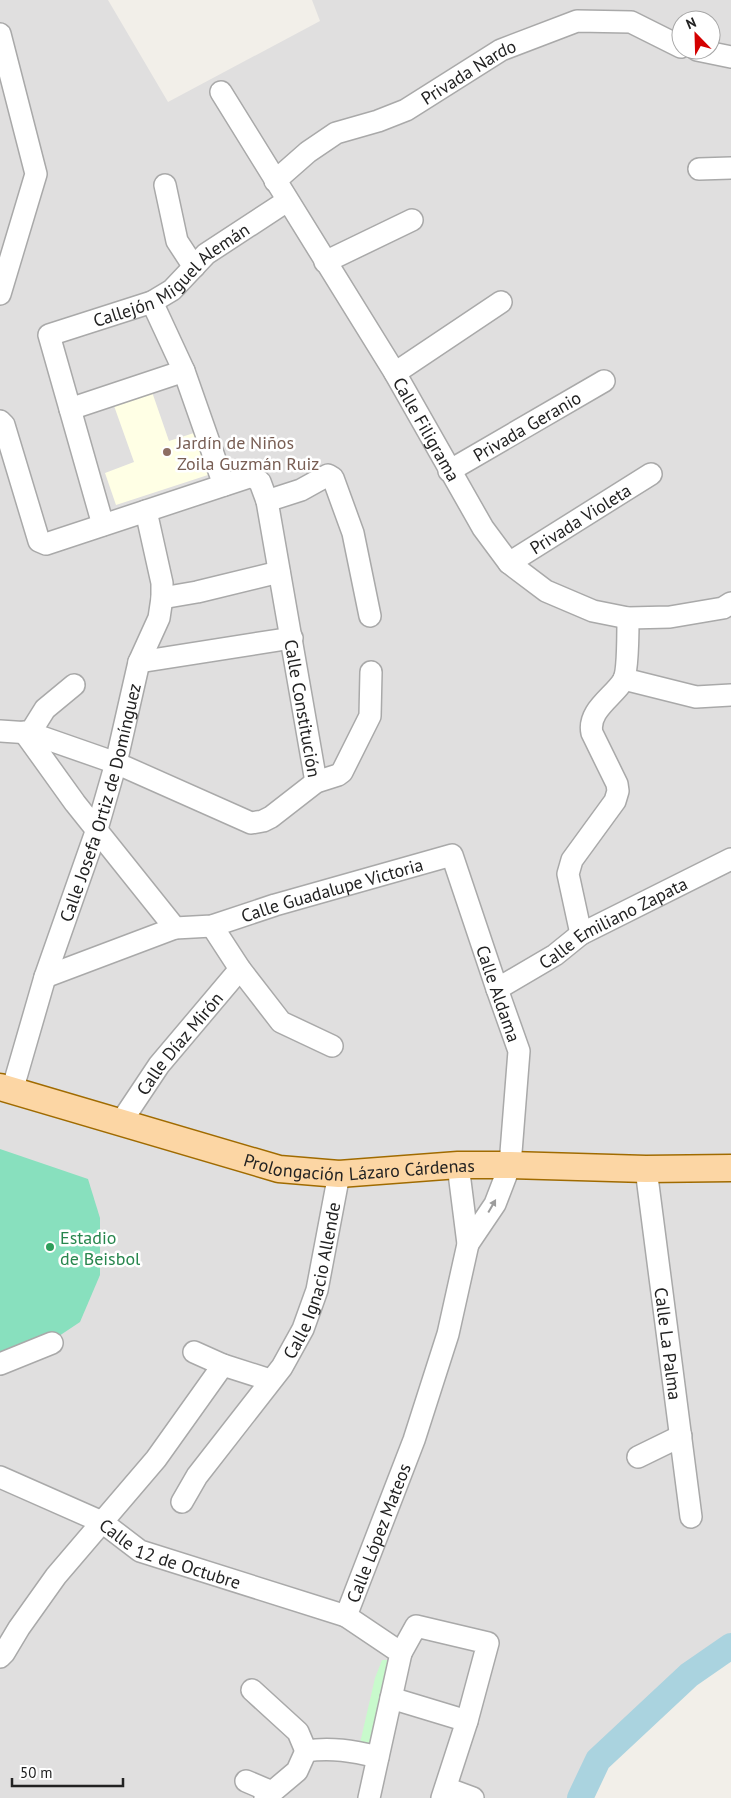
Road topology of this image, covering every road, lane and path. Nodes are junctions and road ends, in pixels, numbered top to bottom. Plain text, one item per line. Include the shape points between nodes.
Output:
1 (0, 34) edge
2 (671, 42) edge
3 (221, 92) dead end
4 (731, 168) edge
5 (699, 169) dead end
6 (275, 181) junction
7 (165, 185) dead end
8 (287, 201) junction
9 (412, 220) dead end
10 (325, 262) junction
11 (194, 267) junction
12 (0, 294) edge
13 (152, 302) junction
14 (501, 302) dead end
15 (184, 371) junction
16 (395, 374) junction
17 (604, 381) dead end
18 (70, 409) junction
19 (0, 421) edge
20 (449, 471) junction
21 (651, 474) dead end
22 (224, 485) junction
23 (267, 501) junction
24 (146, 510) junction
25 (103, 525) junction
26 (509, 563) junction
27 (278, 572) junction
28 (162, 598) junction
29 (731, 603) edge
30 (370, 616) dead end
31 (628, 618) junction
32 (292, 638) junction
33 (139, 662) junction
34 (371, 672) dead end
35 (624, 679) junction
36 (74, 685) dead end
37 (731, 695) edge
38 (0, 731) edge
39 (27, 732) junction
40 (116, 763) junction
41 (316, 782) junction
42 (97, 829) junction
43 (452, 855) joint
44 (731, 859) edge
45 (212, 926) junction
46 (175, 928) junction
47 (581, 934) junction
48 (240, 968) junction
49 (45, 977) junction
50 (497, 989) junction
51 (332, 1046) dead end
52 (6, 1089) edge
53 (121, 1122) junction
54 (458, 1165) junction
55 (510, 1165) junction
56 (731, 1168) edge
57 (646, 1170) junction
58 (339, 1174) junction
59 (468, 1244) junction
60 (52, 1343) dead end
61 (194, 1352) dead end
62 (0, 1364) edge
63 (223, 1365) junction
64 (270, 1380) junction
65 (680, 1436) junction
66 (638, 1457) dead end
67 (0, 1477) edge
68 (182, 1502) dead end
69 (691, 1517) dead end
70 (102, 1522) junction
71 (346, 1616) junction
72 (401, 1653) junction
73 (0, 1657) edge
74 (252, 1690) dead end
75 (391, 1698) junction
76 (467, 1721) junction
77 (306, 1751) junction
78 (378, 1757) junction
79 (246, 1781) dead end
80 (444, 1793) edge
81 (268, 1795) edge
82 (369, 1798) edge
83 (473, 1798) edge

1 - 12 street via 36,174
2 - 6 street, Privada Nardo via 631,22 577,21 501,50 406,110 336,134 308,152
3 - 6 street, Calle Filigrama
4 - 5 street
6 - 8 street, Calle Filigrama
7 - 11 street via 177,241
8 - 10 street, Calle Filigrama
8 - 11 street, Callejón Miguel Alemán via 206,254
9 - 10 street
10 - 16 street, Calle Filigrama
11 - 13 street, Callejón Miguel Alemán via 172,290
13 - 15 street
13 - 18 street, Callejón Miguel Alemán via 49,335
14 - 16 street
15 - 18 street
15 - 22 street
16 - 20 street, Calle Filigrama
17 - 20 street, Privada Geranio
18 - 25 street
19 - 25 street via 4,425 39,541 46,544
20 - 26 street, Calle Filigrama via 483,528
21 - 26 street, Privada Violeta
22 - 23 street, Calle Constitución via 252,476 260,482
22 - 24 street
23 - 27 street, Calle Constitución
23 - 30 street via 301,490 328,475 333,478 353,533
24 - 25 street
24 - 28 street, Calle Josefa Ortiz de Domínguez via 162,583
26 - 31 street, Calle Filigrama via 546,591 593,611
27 - 28 street
27 - 32 street, Calle Constitución
28 - 33 street, Calle Josefa Ortiz de Domínguez via 159,618
29 - 31 street, Calle Filigrama via 723,608 670,617
31 - 35 street
32 - 33 street
32 - 41 street, Calle Constitución
33 - 40 street, Calle Josefa Ortiz de Domínguez
34 - 41 street via 370,716 344,768 338,775
35 - 37 street via 696,696
35 - 47 street via 592,718 592,733 618,791 615,801 569,868
36 - 39 street via 45,709
38 - 39 street, Calle Constitución
39 - 40 street, Calle Constitución
39 - 42 street via 75,803
40 - 41 street, Calle Constitución via 252,823 271,817
40 - 42 street, Calle Josefa Ortiz de Domínguez
42 - 46 street
42 - 49 street, Calle Josefa Ortiz de Domínguez
43 - 45 street, Calle Guadalupe Victoria
43 - 50 street, Calle Aldama
44 - 47 street, Calle Emiliano Zapata
45 - 46 street, Calle Guadalupe Victoria
45 - 48 street
46 - 49 street
47 - 50 street, Calle Emiliano Zapata via 555,955
48 - 51 street via 281,1022
48 - 53 street, Calle Díaz Mirón via 158,1065
49 - 52 street, Calle Josefa Ortiz de Domínguez
50 - 55 street, Calle Aldama via 519,1051
52 - 53 main road, Prolongación Lázaro Cárdenas
53 - 58 main road, Prolongación Lázaro Cárdenas via 279,1169
54 - 55 main road, Prolongación Lázaro Cárdenas
54 - 58 main road, Prolongación Lázaro Cárdenas
54 - 59 street, Calle López Mateos
55 - 57 main road, Prolongación Lázaro Cárdenas
59 -> 55 street, Calle López Mateos via 495,1204
56 - 57 main road, Prolongación Lázaro Cárdenas
57 - 65 street, Calle La Palma
58 - 64 street, Calle Ignacio Allende via 317,1290 303,1328 282,1367
59 - 71 street, Calle López Mateos via 448,1334 416,1431
60 - 62 street
61 - 63 street
63 - 64 street
63 - 70 street via 156,1459
64 - 68 street, Calle Ignacio Allende via 197,1476
65 - 66 street
65 - 69 street, Calle La Palma
67 - 70 street, Calle 12 de Octubre
70 - 71 street, Calle 12 de Octubre via 140,1551
70 - 73 street via 56,1576
71 - 72 street, Calle López Mateos
72 - 75 street
72 - 76 street via 416,1626 488,1644
74 - 77 street via 298,1732
75 - 76 street
75 - 78 street
76 - 80 street
77 - 78 street via 344,1749
77 - 81 street via 297,1771
78 - 82 street
79 - 81 street
80 - 83 street

